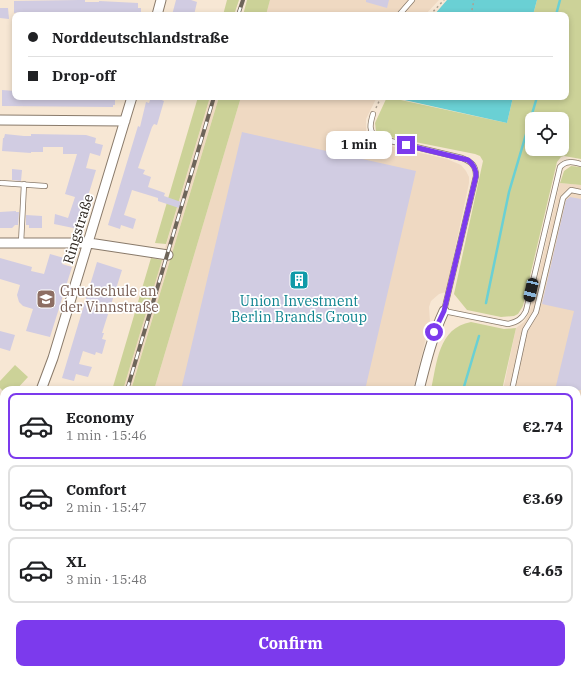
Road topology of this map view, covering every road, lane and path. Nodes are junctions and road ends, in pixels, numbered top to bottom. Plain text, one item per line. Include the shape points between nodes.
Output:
1 (161, 0) edge
2 (412, 0) edge
3 (444, 0) edge
4 (474, 0) edge
5 (158, 12) edge
6 (402, 12) edge
7 (433, 12) edge
8 (472, 12) edge
9 (131, 100) edge
10 (380, 100) edge
11 (373, 114) joint
12 (0, 120) edge
13 (125, 121) junction
14 (581, 164) edge
15 (1, 183) dead end
16 (24, 184) junction
17 (45, 186) dead end
18 (581, 192) edge
19 (21, 243) junction
20 (89, 243) junction
21 (0, 244) edge
22 (168, 255) dead end
23 (444, 311) junction
24 (42, 386) edge
25 (421, 386) edge
26 (513, 386) edge

1 - 5 street
2 - 6 lane
3 - 7 path
4 - 8 path
9 - 13 street, Ringstraße
10 - 11 path
11 - 23 lane via 370,130 374,136 468,160 476,170
12 - 13 street
13 - 20 street, Ringstraße
14 - 23 lane via 568,162 560,168 523,316 508,324
15 - 16 lane
16 - 17 lane
16 - 19 lane
18 - 26 lane via 571,190 563,198 536,312 525,330
19 - 20 street
19 - 21 street
20 - 22 street
20 - 24 street, Ringstraße
23 - 25 street via 429,348

